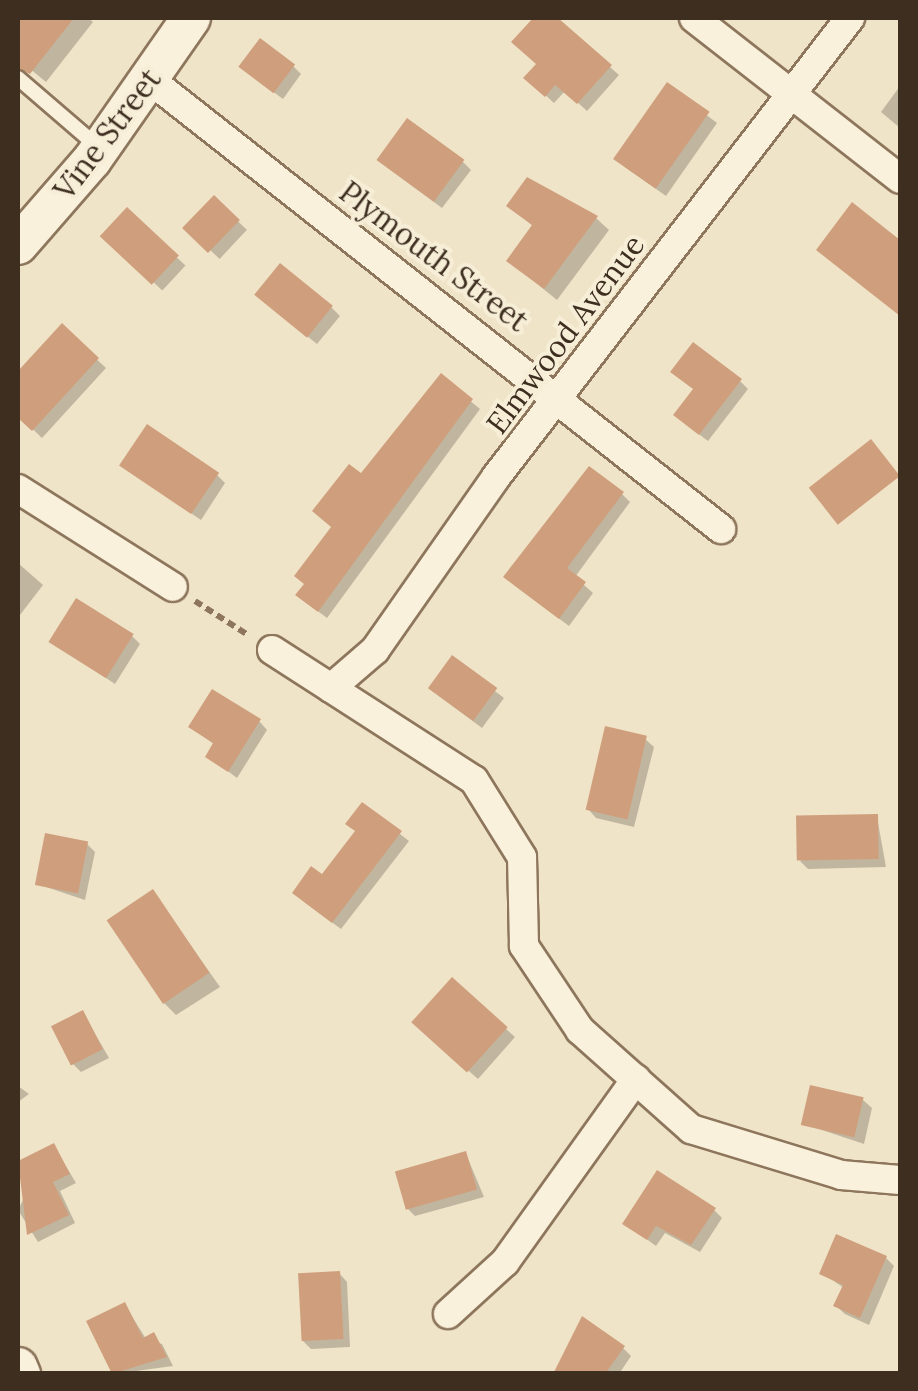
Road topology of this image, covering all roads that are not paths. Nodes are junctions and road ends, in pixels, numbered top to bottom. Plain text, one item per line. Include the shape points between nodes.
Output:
1 (191, 18) edge
2 (694, 18) edge
3 (850, 18) edge
4 (18, 78) edge
5 (149, 79) junction
6 (789, 92) junction
7 (100, 149) junction
8 (900, 179) edge
9 (18, 245) edge
10 (561, 394) junction
11 (18, 489) edge
12 (721, 529) dead end
13 (173, 587) road end
14 (272, 650) road end
15 (331, 688) junction
16 (636, 1079) junction
17 (900, 1180) edge
18 (448, 1314) dead end
19 (18, 1367) edge
20 (21, 1374) edge

1 - 5 street, Vine Street
2 - 6 street
3 - 6 street, Elmwood Avenue
4 - 7 lane
5 - 7 street, Vine Street
5 - 10 street, Plymouth Street
6 - 8 street
6 - 10 street, Elmwood Avenue
7 - 9 street, Vine Street
10 - 12 street, Plymouth Street
10 - 15 street, Elmwood Avenue via 375,650
11 - 13 street
14 - 15 street
15 - 16 street via 474,780 522,857 524,946 580,1030
16 - 17 street via 691,1129 841,1175
16 - 18 street via 506,1262
19 - 20 street

